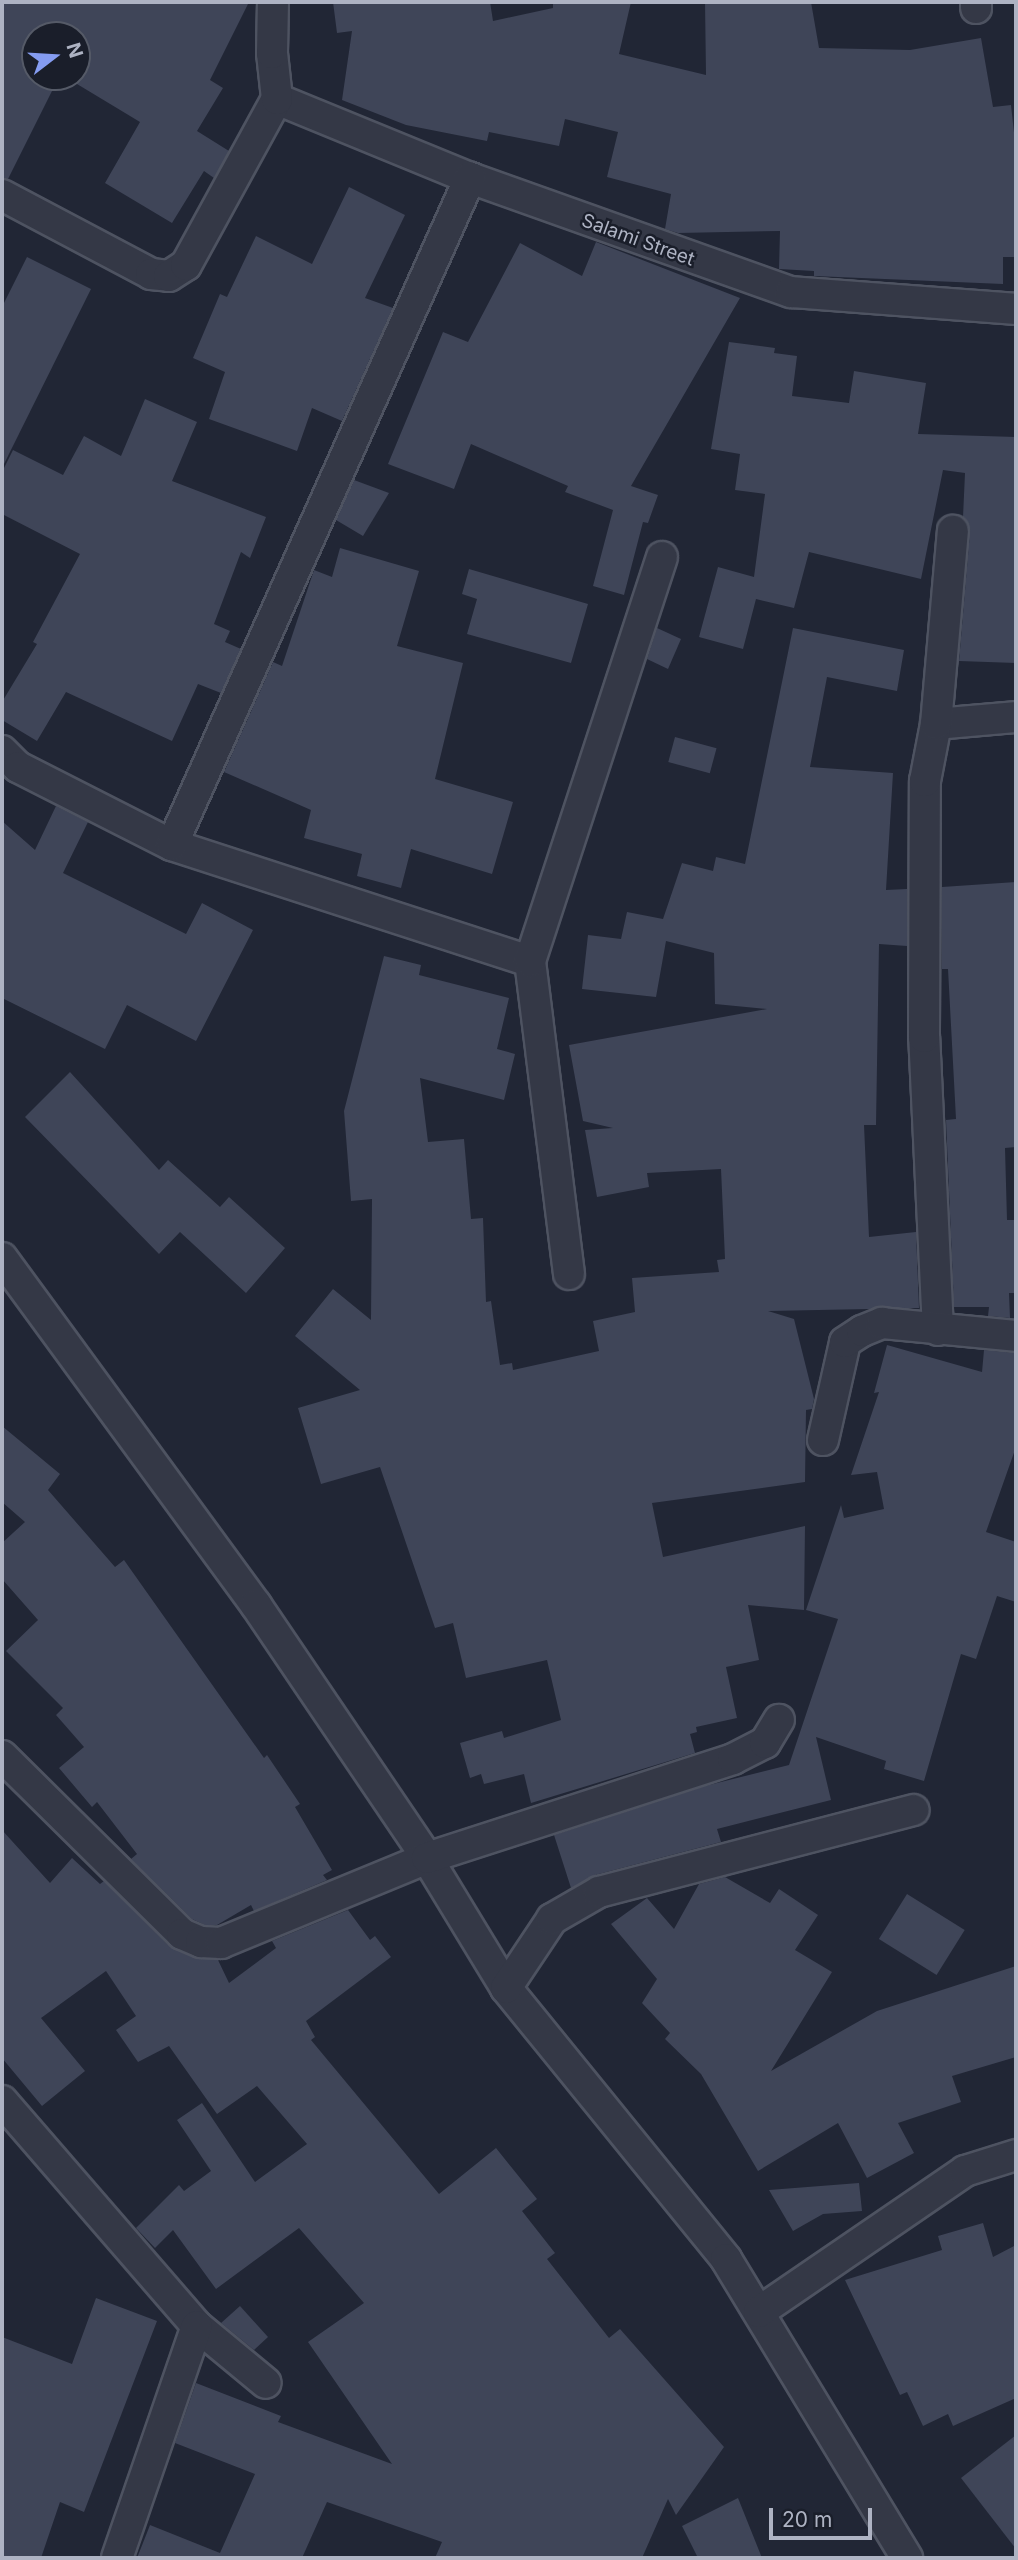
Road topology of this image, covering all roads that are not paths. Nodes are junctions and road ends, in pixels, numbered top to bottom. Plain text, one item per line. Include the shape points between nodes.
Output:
1 (274, 2) edge
2 (277, 99) junction
3 (470, 178) junction
4 (2, 195) edge
5 (1016, 309) edge
6 (953, 531) dead end
7 (662, 557) dead end
8 (1016, 717) edge
9 (936, 724) junction
10 (2, 751) edge
11 (172, 845) junction
12 (530, 961) junction
13 (2, 1258) edge
14 (569, 1274) dead end
15 (938, 1330) junction
16 (1016, 1336) edge
17 (823, 1440) dead end
18 (779, 1720) dead end
19 (2, 1756) edge
20 (914, 1810) dead end
21 (427, 1858) junction
22 (506, 1988) junction
23 (2, 2101) edge
24 (1016, 2155) edge
25 (759, 2312) junction
26 (197, 2326) junction
27 (266, 2383) dead end
28 (117, 2558) edge
29 (907, 2558) edge

1 - 2 street via 272,53
2 - 3 street, Salami Street
2 - 4 street via 186,265 169,276 150,274
3 - 5 street, Salami Street via 791,292
3 - 11 street
6 - 9 street
7 - 12 street
8 - 9 street
9 - 15 street via 925,781 924,1037
10 - 11 street via 18,767
11 - 12 street
12 - 14 street
13 - 21 street via 256,1605
15 - 16 street
15 - 17 street via 882,1323 845,1342
18 - 21 street via 765,1743 733,1759
19 - 21 street via 181,1934 201,1942 240,1937
20 - 22 street via 599,1892 552,1919
21 - 22 street
22 - 25 street via 726,2259
23 - 26 street
24 - 25 street via 965,2171
25 - 29 street
26 - 27 street
26 - 28 street

